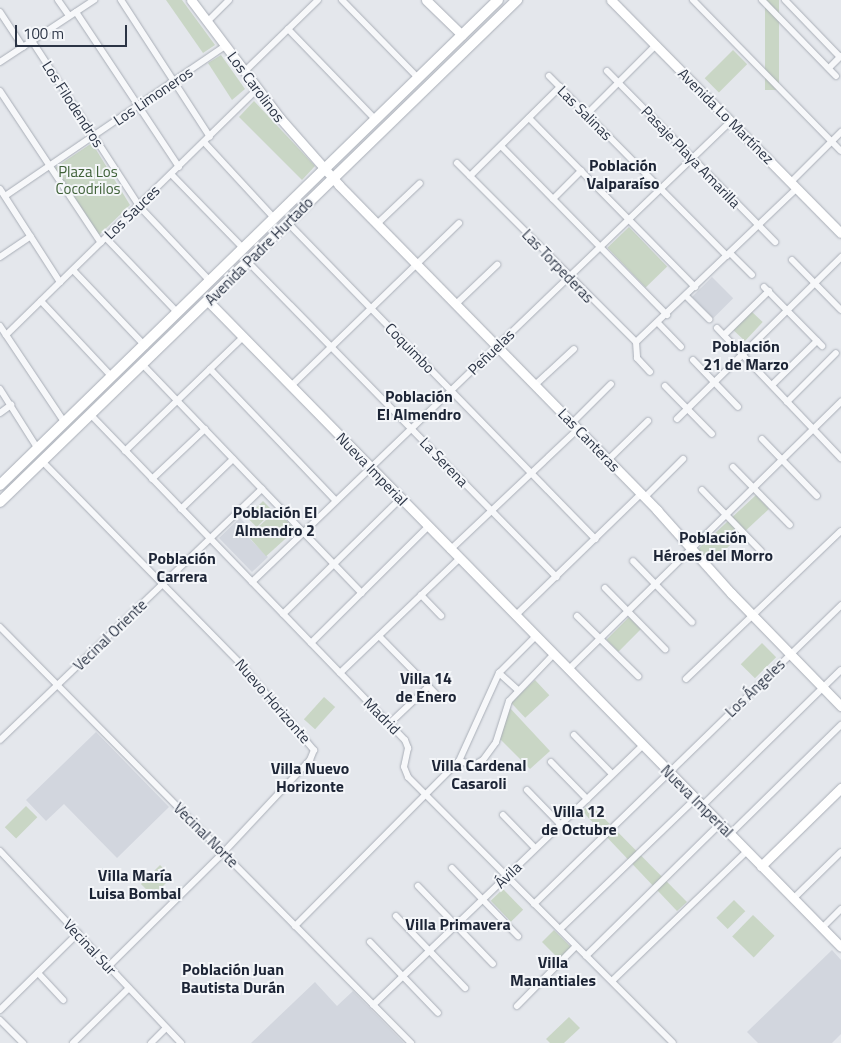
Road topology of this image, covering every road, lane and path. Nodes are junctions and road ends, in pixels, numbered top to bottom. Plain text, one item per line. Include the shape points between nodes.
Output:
1 (58, 0) edge
2 (94, 0) edge
3 (121, 0) edge
4 (191, 0) edge
5 (229, 0) edge
6 (318, 0) edge
7 (342, 0) edge
8 (426, 0) edge
9 (498, 0) edge
10 (518, 0) edge
11 (694, 0) edge
12 (762, 0) edge
13 (785, 0) edge
14 (613, 1) edge
15 (0, 12) edge
16 (76, 12) junction
17 (69, 16) junction
18 (207, 22) junction
19 (288, 29) junction
20 (462, 35) junction
21 (32, 41) junction
22 (656, 45) junction
23 (225, 46) junction
24 (23, 47) junction
25 (464, 52) junction
26 (841, 56) edge
27 (0, 62) edge
28 (828, 68) junction
29 (607, 71) dead end
30 (244, 72) junction
31 (549, 76) dead end
32 (836, 76) dead end
33 (418, 78) junction
34 (175, 82) junction
35 (618, 83) junction
36 (560, 87) junction
37 (257, 89) junction
38 (0, 91) edge
39 (139, 106) junction
40 (587, 114) junction
41 (529, 118) junction
42 (376, 120) junction
43 (730, 121) junction
44 (841, 132) edge
45 (94, 136) junction
46 (210, 137) junction
47 (832, 141) junction
48 (204, 142) junction
49 (501, 146) junction
50 (841, 151) edge
51 (692, 158) junction
52 (457, 163) dead end
53 (50, 166) junction
54 (179, 167) junction
55 (327, 169) junction
56 (581, 171) junction
57 (172, 174) junction
58 (470, 176) junction
59 (333, 178) junction
60 (420, 183) dead end
61 (794, 185) junction
62 (661, 188) junction
63 (2, 192) edge
64 (553, 199) junction
65 (139, 206) junction
66 (275, 219) junction
67 (629, 219) junction
68 (288, 223) junction
69 (459, 223) dead end
70 (377, 224) junction
71 (758, 226) junction
72 (841, 233) edge
73 (31, 236) junction
74 (103, 240) junction
75 (775, 242) dead end
76 (600, 247) junction
77 (244, 249) junction
78 (729, 254) junction
79 (0, 257) edge
80 (841, 257) edge
81 (792, 260) dead end
82 (248, 262) junction
83 (416, 264) junction
84 (497, 264) dead end
85 (73, 270) junction
86 (752, 275) dead end
87 (569, 277) junction
88 (210, 281) junction
89 (60, 282) junction
90 (815, 283) junction
91 (695, 287) junction
92 (686, 296) junction
93 (40, 301) junction
94 (208, 301) junction
95 (456, 304) junction
96 (371, 308) junction
97 (787, 310) junction
98 (841, 310) edge
99 (178, 313) junction
100 (667, 315) junction
101 (709, 319) dead end
102 (658, 323) junction
103 (0, 326) edge
104 (717, 328) dead end
105 (6, 335) junction
106 (724, 335) junction
107 (243, 337) junction
108 (636, 342) junction
109 (145, 346) junction
110 (497, 346) junction
111 (331, 347) junction
112 (681, 347) dead end
113 (574, 349) dead end
114 (836, 353) dead end
115 (742, 354) junction
116 (693, 360) dead end
117 (143, 365) junction
118 (210, 369) junction
119 (650, 372) dead end
120 (112, 377) junction
121 (714, 382) junction
122 (610, 384) dead end
123 (535, 385) junction
124 (772, 385) junction
125 (291, 386) junction
126 (665, 386) dead end
127 (0, 389) edge
128 (451, 391) junction
129 (786, 400) junction
130 (178, 401) junction
131 (841, 402) edge
132 (11, 405) junction
133 (738, 407) dead end
134 (687, 409) junction
135 (0, 413) edge
136 (91, 415) junction
137 (676, 419) dead end
138 (648, 422) dead end
139 (65, 423) junction
140 (575, 426) junction
141 (205, 429) junction
142 (411, 429) junction
143 (814, 429) junction
144 (712, 434) dead end
145 (762, 440) dead end
146 (38, 449) junction
147 (125, 451) junction
148 (841, 458) edge
149 (234, 459) junction
150 (683, 459) dead end
151 (608, 460) junction
152 (782, 460) junction
153 (42, 461) junction
154 (733, 467) dead end
155 (370, 468) junction
156 (531, 473) junction
157 (152, 479) junction
158 (0, 484) edge
159 (754, 488) junction
160 (262, 489) junction
161 (702, 490) dead end
162 (643, 496) junction
163 (818, 496) dead end
164 (400, 499) junction
165 (336, 501) junction
166 (0, 502) edge
167 (181, 509) junction
168 (491, 511) junction
169 (727, 516) junction
170 (790, 525) dead end
171 (428, 527) junction
172 (841, 530) edge
173 (304, 532) junction
174 (595, 538) junction
175 (210, 539) junction
176 (692, 549) junction
177 (450, 550) junction
178 (761, 551) dead end
179 (459, 559) junction
180 (633, 561) dead end
181 (334, 564) junction
182 (556, 577) junction
183 (252, 582) junction
184 (163, 584) junction
185 (656, 584) junction
186 (605, 588) dead end
187 (362, 593) junction
188 (421, 595) junction
189 (841, 604) edge
190 (628, 612) junction
191 (283, 614) junction
192 (752, 615) junction
193 (441, 616) dead end
194 (515, 616) junction
195 (578, 616) dead end
196 (692, 622) dead end
197 (0, 626) edge
198 (379, 636) junction
199 (535, 637) junction
200 (600, 639) junction
201 (311, 643) junction
202 (665, 649) dead end
203 (790, 654) junction
204 (553, 655) junction
205 (568, 670) junction
206 (841, 670) edge
207 (340, 673) junction
208 (499, 673) junction
209 (638, 676) dead end
210 (686, 679) dead end
211 (58, 685) junction
212 (429, 686) junction
213 (823, 688) junction
214 (518, 690) junction
215 (435, 693) dead end
216 (841, 706) edge
217 (389, 724) junction
218 (841, 725) edge
219 (574, 735) dead end
220 (0, 740) edge
221 (642, 745) junction
222 (459, 761) junction
223 (551, 762) dead end
224 (669, 772) junction
225 (612, 774) junction
226 (841, 788) edge
227 (527, 790) dead end
228 (426, 793) junction
229 (587, 799) junction
230 (699, 802) junction
231 (503, 815) dead end
232 (560, 824) junction
233 (720, 824) junction
234 (730, 834) junction
235 (535, 848) junction
236 (0, 851) edge
237 (747, 851) junction
238 (841, 852) edge
239 (223, 853) junction
240 (761, 866) junction
241 (452, 868) dead end
242 (507, 876) junction
243 (418, 886) dead end
244 (482, 899) junction
245 (794, 899) junction
246 (534, 904) junction
247 (841, 909) edge
248 (396, 916) dead end
249 (456, 925) junction
250 (295, 926) junction
251 (822, 928) junction
252 (560, 930) junction
253 (78, 933) junction
254 (518, 936) dead end
255 (370, 942) dead end
256 (576, 946) junction
257 (841, 947) edge
258 (430, 950) junction
259 (586, 956) junction
260 (492, 964) dead end
261 (109, 966) junction
262 (38, 973) junction
263 (402, 976) junction
264 (612, 981) junction
265 (129, 988) junction
266 (465, 988) dead end
267 (63, 1000) dead end
268 (373, 1005) junction
269 (517, 1006) dead end
270 (0, 1009) edge
271 (438, 1013) dead end
272 (0, 1020) edge
273 (166, 1028) junction
274 (22, 1043) edge
275 (73, 1043) edge
276 (151, 1043) edge
277 (181, 1043) edge
278 (411, 1043) edge
279 (673, 1043) edge

1 - 17 street
2 - 16 street
3 - 34 street
4 - 18 street, Los Carolinos
5 - 18 street
6 - 19 street
7 - 33 street
8 - 20 street
9 - 20 main road, Avenida Padre Hurtado
10 - 25 main road, Avenida Padre Hurtado
11 - 47 street
12 - 28 street
13 - 26 street
14 - 22 street, Avenida Lo Martínez
15 - 24 street
16 - 17 street
16 - 39 street
17 - 21 street
18 - 23 street, Los Carolinos
19 - 30 street
19 - 42 street
20 - 25 main road
20 - 33 main road, Avenida Padre Hurtado
21 - 24 street
21 - 45 street, Los Filodendros
22 - 35 street
22 - 43 street, Avenida Lo Martínez
23 - 30 street, Los Carolinos
23 - 34 street, Los Limoneros
24 - 27 street
25 - 59 main road, Avenida Padre Hurtado
26 - 28 street
28 - 32 street
29 - 35 street, Pasaje Playa Amarilla
30 - 37 street, Los Carolinos
31 - 36 street, Las Salinas
33 - 42 main road, Avenida Padre Hurtado
34 - 39 street, Los Limoneros
34 - 46 street
35 - 40 street
35 - 51 street, Pasaje Playa Amarilla
36 - 40 street, Las Salinas
36 - 41 street
37 - 46 street, Los Sauces
37 - 55 street, Los Carolinos
38 - 53 street
39 - 45 street, Los Limoneros
39 - 54 street
40 - 62 street, Las Salinas
41 - 49 street
41 - 56 street
42 - 55 main road, Avenida Padre Hurtado
43 - 51 street, Peñuelas
43 - 61 street, Avenida Lo Martínez
44 - 47 street
45 - 53 street, Los Limoneros
45 - 65 street, Los Filodendros
46 - 48 street, Los Sauces
47 - 50 street
47 - 61 street
48 - 54 street, Los Sauces
48 - 66 street
49 - 58 street
49 - 64 street
51 - 62 street, Peñuelas
51 - 71 street, Pasaje Playa Amarilla
52 - 58 street, Las Torpederas
53 - 63 street, Los Limoneros
53 - 74 street
54 - 57 street, Los Sauces
55 - 59 street, Los Carolinos
55 - 66 main road, Avenida Padre Hurtado
56 - 64 street
56 - 67 street
57 - 65 street, Los Sauces
57 - 77 street
58 - 87 street, Las Torpederas
59 - 68 main road, Avenida Padre Hurtado
59 - 70 street, Las Canteras
60 - 70 street
61 - 71 street
61 - 72 street, Avenida Lo Martínez
62 - 67 street, Peñuelas
62 - 78 street, Las Salinas
63 - 73 street
64 - 76 street
65 - 74 street, Los Sauces
65 - 88 street, Los Filodendros
66 - 77 main road, Avenida Padre Hurtado
67 - 76 street, Peñuelas
67 - 91 street
68 - 82 main road, Avenida Padre Hurtado
68 - 96 street, Coquimbo
69 - 83 street
70 - 83 street, Las Canteras
71 - 75 street, Pasaje Playa Amarilla
71 - 78 street
73 - 79 street
73 - 89 street
74 - 85 street, Los Sauces
74 - 99 street
76 - 87 street, Peñuelas
76 - 100 street
77 - 88 main road, Avenida Padre Hurtado
78 - 86 street, Las Salinas
78 - 91 street
80 - 90 street
81 - 90 street
82 - 94 main road, Avenida Padre Hurtado
82 - 111 street, La Serena
83 - 95 street, Las Canteras
83 - 96 street
84 - 95 street
85 - 89 street, Los Sauces
85 - 109 street
87 - 108 street, Las Torpederas
87 - 110 street, Peñuelas
88 - 99 main road, Avenida Padre Hurtado
89 - 93 street, Los Sauces
90 - 97 street
90 - 98 street
91 - 92 street
92 - 100 street
92 - 101 street
93 - 105 street, Los Sauces
93 - 120 street
94 - 107 street, Nueva Imperial
94 - 117 main road, Avenida Padre Hurtado
95 - 110 street, Las Canteras
96 - 111 street
96 - 128 street, Coquimbo
97 - 106 street via 766,289
97 - 115 street
97 - 124 street via 819,344
99 - 109 main road, Avenida Padre Hurtado
100 - 102 street
102 - 108 street
102 - 112 street
103 - 105 street
104 - 106 street
105 - 139 street
106 - 115 street
107 - 118 street
107 - 125 street, Nueva Imperial
108 - 119 street, Las Torpederas via 637,358
109 - 120 main road, Avenida Padre Hurtado
110 - 123 street, Las Canteras
110 - 128 street, Peñuelas
111 - 125 street
111 - 142 street, La Serena
113 - 123 street
114 - 129 street
115 - 121 street
115 - 124 street
116 - 121 street
117 - 130 street
117 - 136 main road, Avenida Padre Hurtado
118 - 130 street
118 - 165 street
120 - 139 main road, Avenida Padre Hurtado
121 - 133 street
121 - 134 street
122 - 140 street
123 - 140 street, Las Canteras
124 - 129 street
125 - 155 street, Nueva Imperial
126 - 134 street
127 - 132 street
128 - 142 street, Peñuelas
128 - 156 street, Coquimbo
129 - 143 street
130 - 141 street
130 - 147 street
131 - 143 street
132 - 135 street
132 - 146 street
134 - 137 street
134 - 144 street
136 - 147 street, Madrid
136 - 153 main road, Avenida Padre Hurtado
138 - 151 street
139 - 146 main road, Avenida Padre Hurtado
140 - 151 street, Las Canteras
140 - 156 street
141 - 149 street
141 - 157 street
142 - 155 street, Peñuelas
142 - 168 street, La Serena
143 - 148 street
143 - 152 street
145 - 152 street
146 - 158 main road, Avenida Padre Hurtado
147 - 157 street, Madrid
149 - 160 street
149 - 167 street
150 - 162 street
151 - 162 street, Las Canteras
152 - 159 street
152 - 163 street
153 - 166 main road, Avenida Padre Hurtado
153 - 184 street, Nuevo Horizonte
154 - 159 street
155 - 164 street, Nueva Imperial
155 - 165 street, Peñuelas
156 - 168 street
156 - 174 street, Coquimbo
157 - 167 street, Madrid
159 - 169 street
159 - 170 street
160 - 173 street
160 - 175 street, Vecinal Oriente
161 - 169 street
162 - 174 street
162 - 176 street, Las Canteras
164 - 171 street, Nueva Imperial
164 - 181 street
165 - 173 street, Peñuelas
167 - 175 street, Madrid
168 - 177 street
168 - 182 street, La Serena
169 - 176 street
169 - 178 street
171 - 177 street, Nueva Imperial
171 - 187 street
172 - 192 street
173 - 181 street
173 - 183 street, Peñuelas
174 - 182 street
175 - 183 street, Madrid
175 - 184 street, Vecinal Oriente
176 - 185 street
176 - 192 street, Las Canteras
177 - 179 street, Nueva Imperial
179 - 188 street
179 - 194 street, Nueva Imperial
180 - 185 street
181 - 187 street
181 - 191 street
182 - 194 street
183 - 191 street, Madrid
184 - 211 street, Vecinal Oriente
184 - 239 street, Nuevo Horizonte via 240,662 313,746 310,760
185 - 190 street
185 - 196 street
186 - 190 street
187 - 201 street
188 - 193 street
188 - 198 street
189 - 203 street, Los Ángeles
190 - 200 street
190 - 202 street
191 - 201 street, Madrid
192 - 203 street, Las Canteras
192 - 210 street
194 - 199 street, Nueva Imperial
195 - 200 street
197 - 211 street, Vecinal Norte
198 - 207 street
198 - 212 street
199 - 204 street, Nueva Imperial
199 - 208 street
200 - 205 street
200 - 209 street
201 - 207 street, Madrid
203 - 213 street, Las Canteras
203 - 224 street, Los Ángeles
204 - 205 street, Nueva Imperial
204 - 214 street
205 - 221 street, Nueva Imperial
206 - 213 street
207 - 217 street, Madrid
208 - 214 street
208 - 222 street
211 - 220 street, Vecinal Oriente
211 - 239 street, Vecinal Norte
212 - 215 street
212 - 217 street
213 - 216 street, Las Canteras
213 - 230 street
214 - 222 street via 509,700 496,742 488,755 476,765
217 - 228 street, Madrid via 407,742 406,774
218 - 234 street
219 - 225 street
221 - 224 street, Nueva Imperial
221 - 225 street, Ávila
222 - 228 street
223 - 229 street
224 - 230 street, Nueva Imperial
224 - 246 street, Los Ángeles
225 - 229 street, Ávila
226 - 240 street
227 - 232 street
228 - 242 street, Madrid
228 - 250 street
229 - 232 street, Ávila
230 - 233 street, Nueva Imperial
230 - 252 street
231 - 235 street
232 - 235 street, Ávila
233 - 234 street, Nueva Imperial
233 - 259 street
234 - 237 street, Nueva Imperial
235 - 242 street, Ávila
236 - 253 street, Vecinal Sur
237 - 240 street, Nueva Imperial
237 - 264 street
238 - 245 street
239 - 250 street, Vecinal Norte
239 - 261 street, Nuevo Horizonte
240 - 245 street, Nueva Imperial
241 - 244 street
242 - 244 street, Ávila
242 - 246 street, Madrid
243 - 249 street
244 - 249 street, Ávila
244 - 254 street
245 - 251 street, Nueva Imperial
246 - 252 street, Madrid
247 - 251 street
248 - 258 street
249 - 258 street, Ávila
249 - 260 street
250 - 268 street, Vecinal Norte
251 - 257 street, Nueva Imperial
252 - 256 street, Madrid
253 - 261 street, Vecinal Sur
253 - 262 street
255 - 263 street
256 - 259 street, Madrid
256 - 269 street
258 - 263 street, Ávila
258 - 266 street
259 - 264 street, Madrid
261 - 265 street, Vecinal Sur
262 - 267 street
262 - 270 street
263 - 268 street, Ávila
263 - 271 street
264 - 279 street, Madrid
265 - 273 street, Vecinal Sur
265 - 275 street
268 - 278 street, Vecinal Norte
272 - 274 street
273 - 276 street
273 - 277 street, Vecinal Sur

